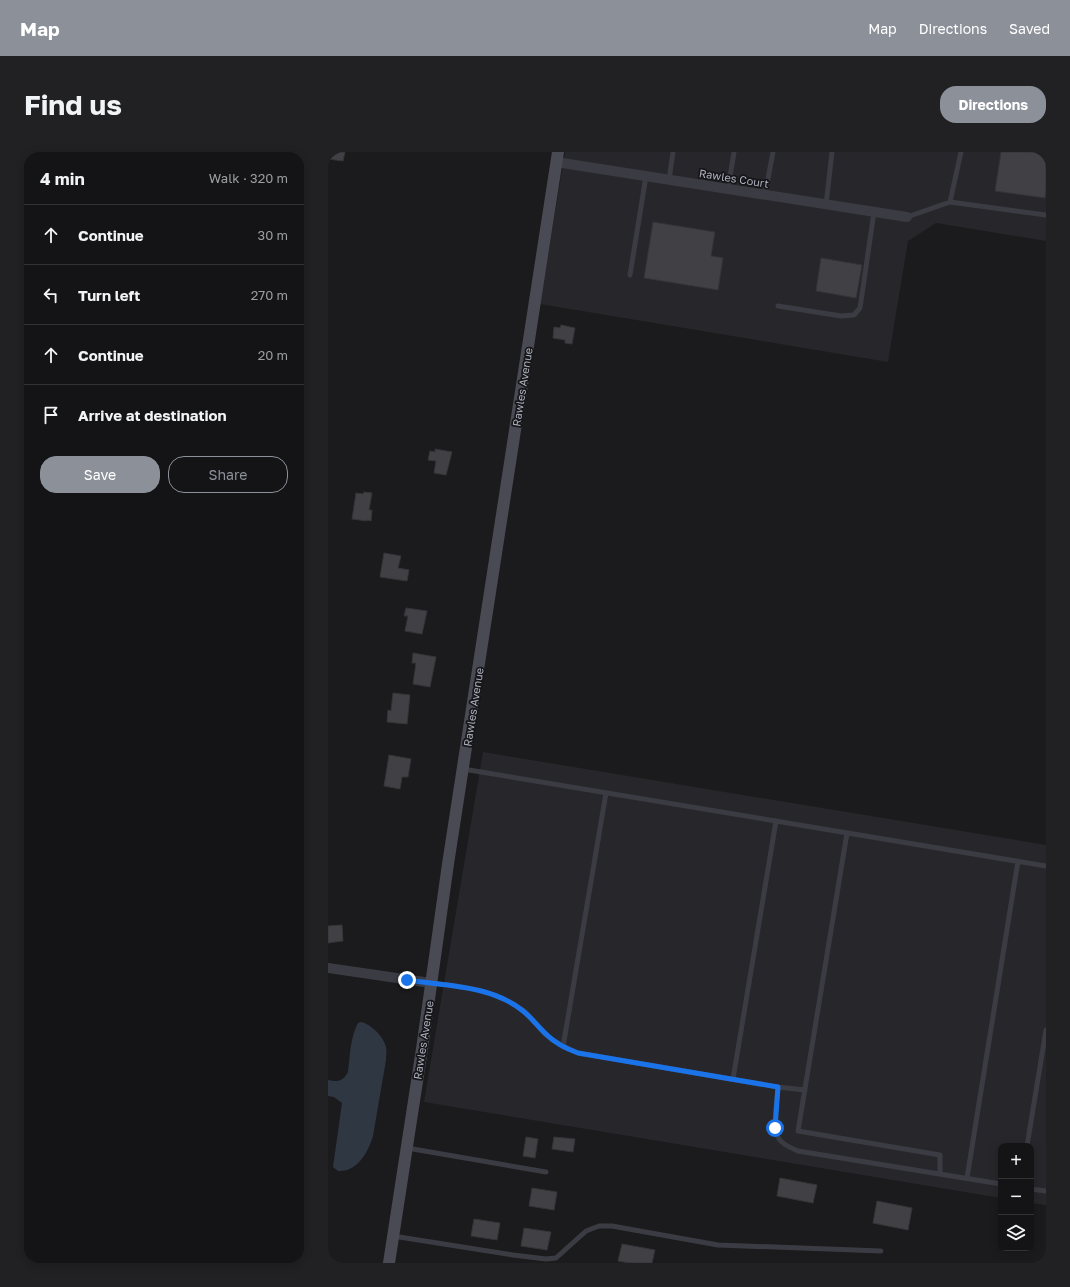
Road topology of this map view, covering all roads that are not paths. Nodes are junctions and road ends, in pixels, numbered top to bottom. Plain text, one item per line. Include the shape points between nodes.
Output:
1 (673, 152) edge
2 (734, 152) edge
3 (773, 152) edge
4 (832, 152) edge
5 (961, 152) edge
6 (557, 157) edge
7 (646, 176) junction
8 (669, 180) junction
9 (728, 189) junction
10 (765, 195) junction
11 (950, 202) junction
12 (826, 205) junction
13 (874, 212) junction
14 (1046, 215) edge
15 (907, 217) joint
16 (630, 276) dead end
17 (778, 306) dead end
18 (463, 769) junction
19 (606, 793) junction
20 (776, 821) junction
21 (848, 833) junction
22 (1018, 861) junction
23 (1046, 866) edge
24 (328, 968) edge
25 (432, 984) junction
26 (1046, 1030) edge
27 (564, 1047) junction
28 (733, 1080) junction
29 (778, 1087) junction
30 (805, 1090) junction
31 (1027, 1143) edge
32 (406, 1147) junction
33 (546, 1172) dead end
34 (940, 1174) junction
35 (967, 1178) junction
36 (998, 1183) edge
37 (1034, 1189) edge
38 (1046, 1191) edge
39 (392, 1236) junction
40 (881, 1251) dead end
41 (388, 1263) edge

1 - 8 lane
2 - 9 lane
3 - 10 lane
4 - 12 lane
5 - 11 lane
6 - 7 street, Rawles Court
6 - 18 street, Rawles Avenue
7 - 8 street, Rawles Court
7 - 16 lane
8 - 9 street, Rawles Court
9 - 10 street, Rawles Court
10 - 12 street, Rawles Court
11 - 14 lane
11 - 15 lane
12 - 13 street, Rawles Court
13 - 15 street, Rawles Court
13 - 17 lane via 860,308 854,315 841,316
18 - 19 lane
18 - 25 street, Rawles Avenue
19 - 20 lane
19 - 27 lane
20 - 21 lane
20 - 28 lane
21 - 22 lane
21 - 30 lane
22 - 23 lane
22 - 35 lane
24 - 25 street
25 - 27 lane via 484,991 504,998 524,1011 547,1036
25 - 32 street, Rawles Avenue
26 - 31 lane
27 - 28 lane via 578,1053
28 - 29 lane
29 - 30 lane
29 - 34 lane via 775,1128 779,1139 786,1146
30 - 34 lane via 798,1131 940,1155
32 - 33 lane
32 - 39 street, Rawles Avenue
34 - 35 lane
35 - 36 lane
37 - 38 lane
39 - 40 lane via 546,1259 556,1258 586,1231 599,1226 612,1226 718,1245
39 - 41 street, Rawles Avenue

